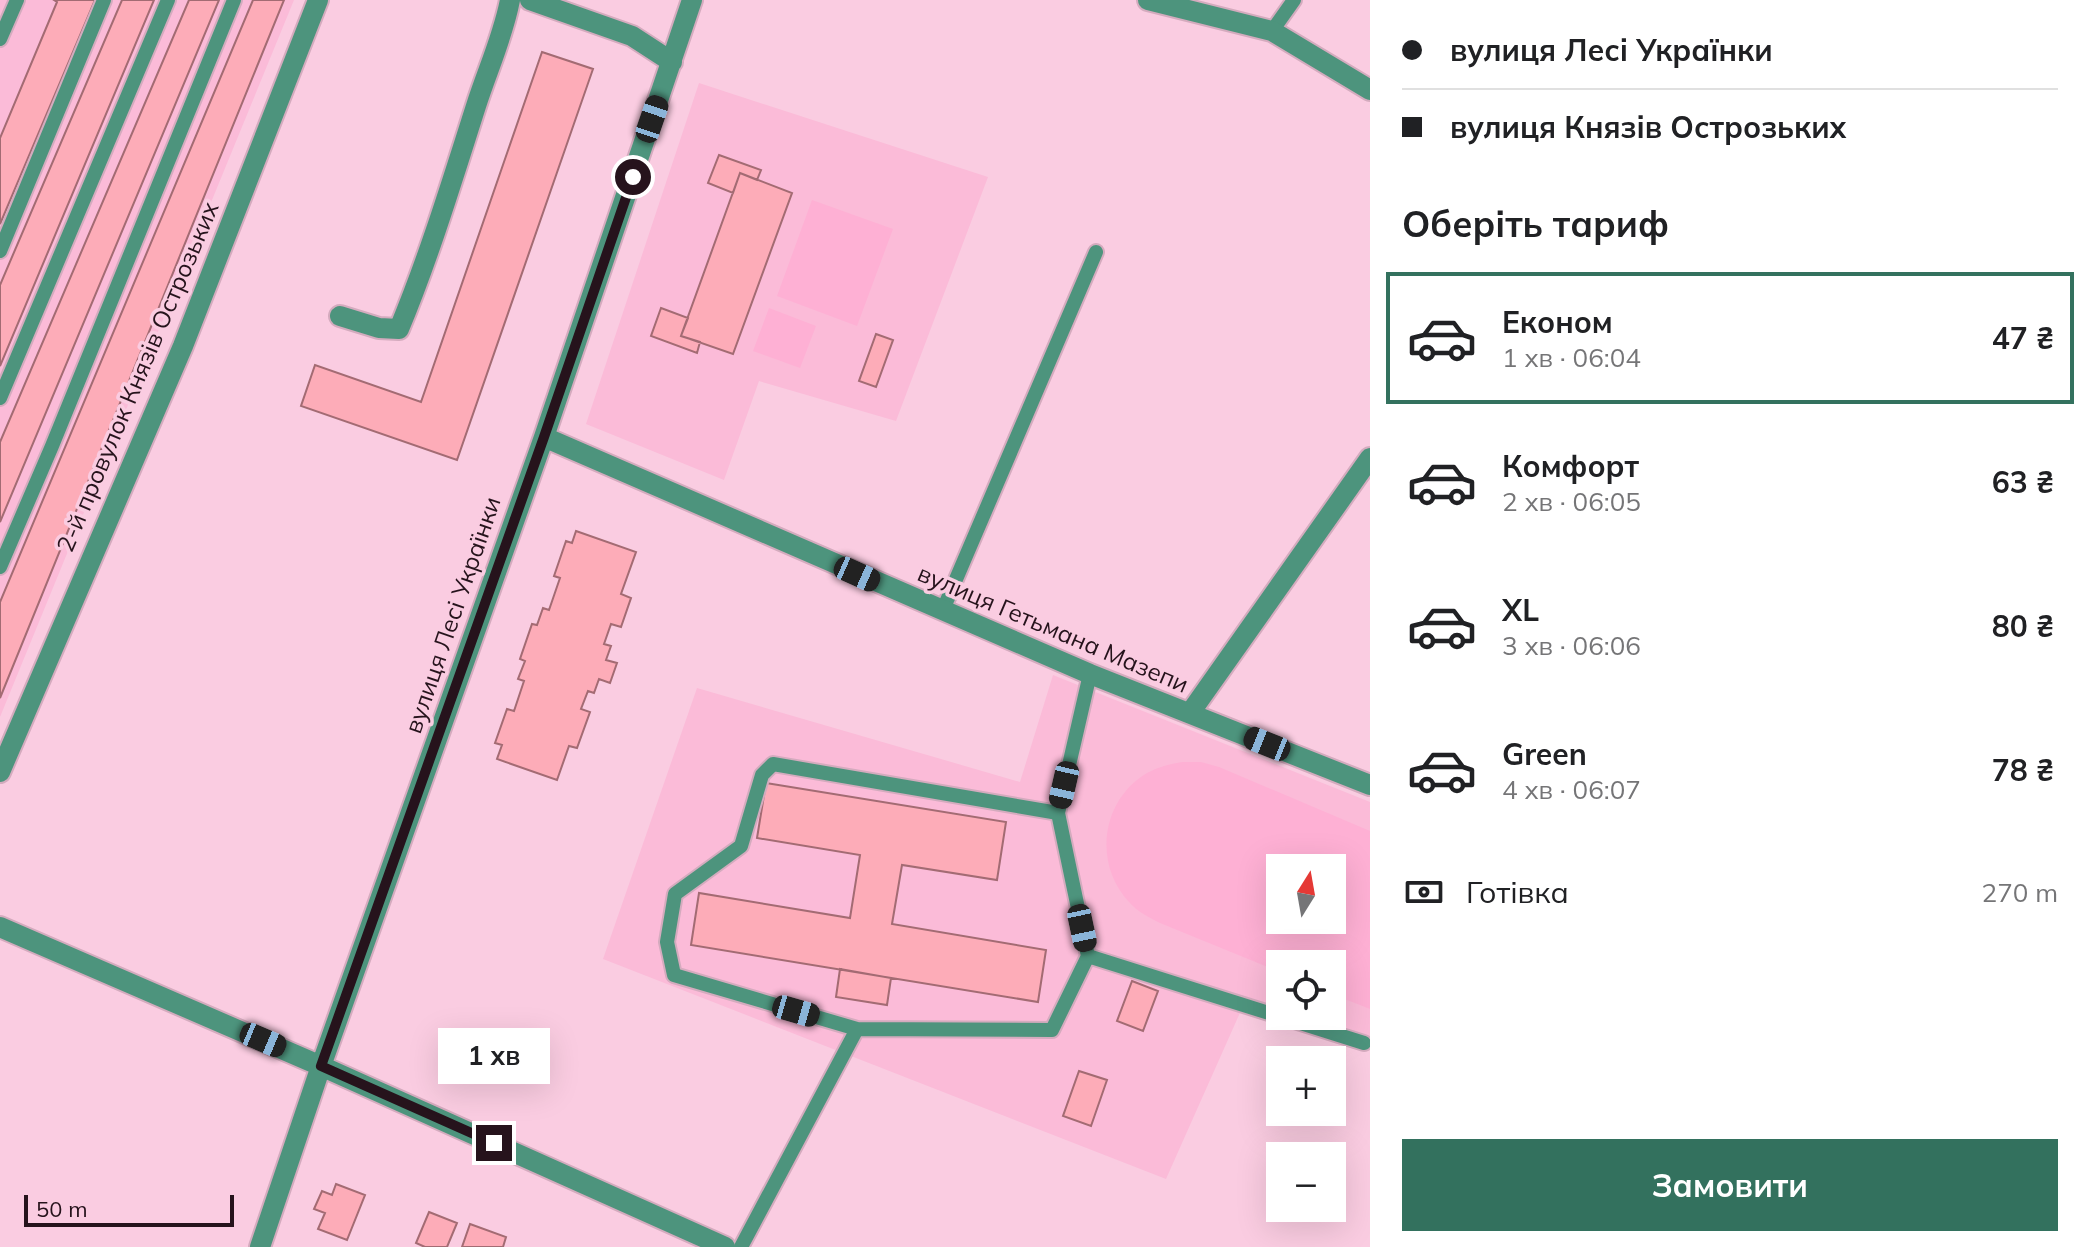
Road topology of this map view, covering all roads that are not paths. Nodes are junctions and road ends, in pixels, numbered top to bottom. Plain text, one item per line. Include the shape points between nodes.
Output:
1 (17, 0) edge
2 (104, 0) edge
3 (168, 0) edge
4 (234, 0) edge
5 (318, 0) edge
6 (510, 0) edge
7 (530, 0) edge
8 (692, 0) edge
9 (1148, 0) edge
10 (1294, 0) edge
11 (1272, 31) junction
12 (0, 39) edge
13 (672, 62) junction
14 (1370, 90) edge
15 (0, 251) edge
16 (1096, 252) dead end
17 (340, 316) dead end
18 (0, 398) edge
19 (544, 437) junction
20 (1370, 458) edge
21 (0, 567) edge
22 (942, 612) junction
23 (1090, 674) junction
24 (1190, 713) junction
25 (0, 772) edge
26 (1370, 785) edge
27 (1058, 813) junction
28 (0, 927) edge
29 (1088, 956) junction
30 (857, 1029) junction
31 (1364, 1043) dead end
32 (321, 1066) junction
33 (260, 1247) edge
34 (725, 1247) edge
35 (741, 1247) edge

1 - 12 lane
2 - 15 lane
3 - 18 lane
4 - 21 lane
5 - 25 street, 2-й провулок Князів Острозьких via 183,346
6 - 17 street via 421,277 399,329
7 - 13 street via 632,36
8 - 13 street, вулиця Лесі Українки
9 - 11 street
10 - 11 lane
11 - 14 street
13 - 19 street, вулиця Лесі Українки
16 - 22 lane
19 - 22 street, вулиця Гетьмана Мазепи
19 - 32 street, вулиця Лесі Українки
20 - 24 street
22 - 23 street, вулиця Гетьмана Мазепи
23 - 24 street, вулиця Гетьмана Мазепи
23 - 27 lane
24 - 26 street, вулиця Гетьмана Мазепи
27 - 29 lane
27 - 30 lane via 773,764 762,775 741,846 675,894 667,942 674,975
28 - 32 street
29 - 30 lane via 1052,1030
29 - 31 lane
30 - 35 lane
32 - 33 street, вулиця Лесі Українки
32 - 34 street

